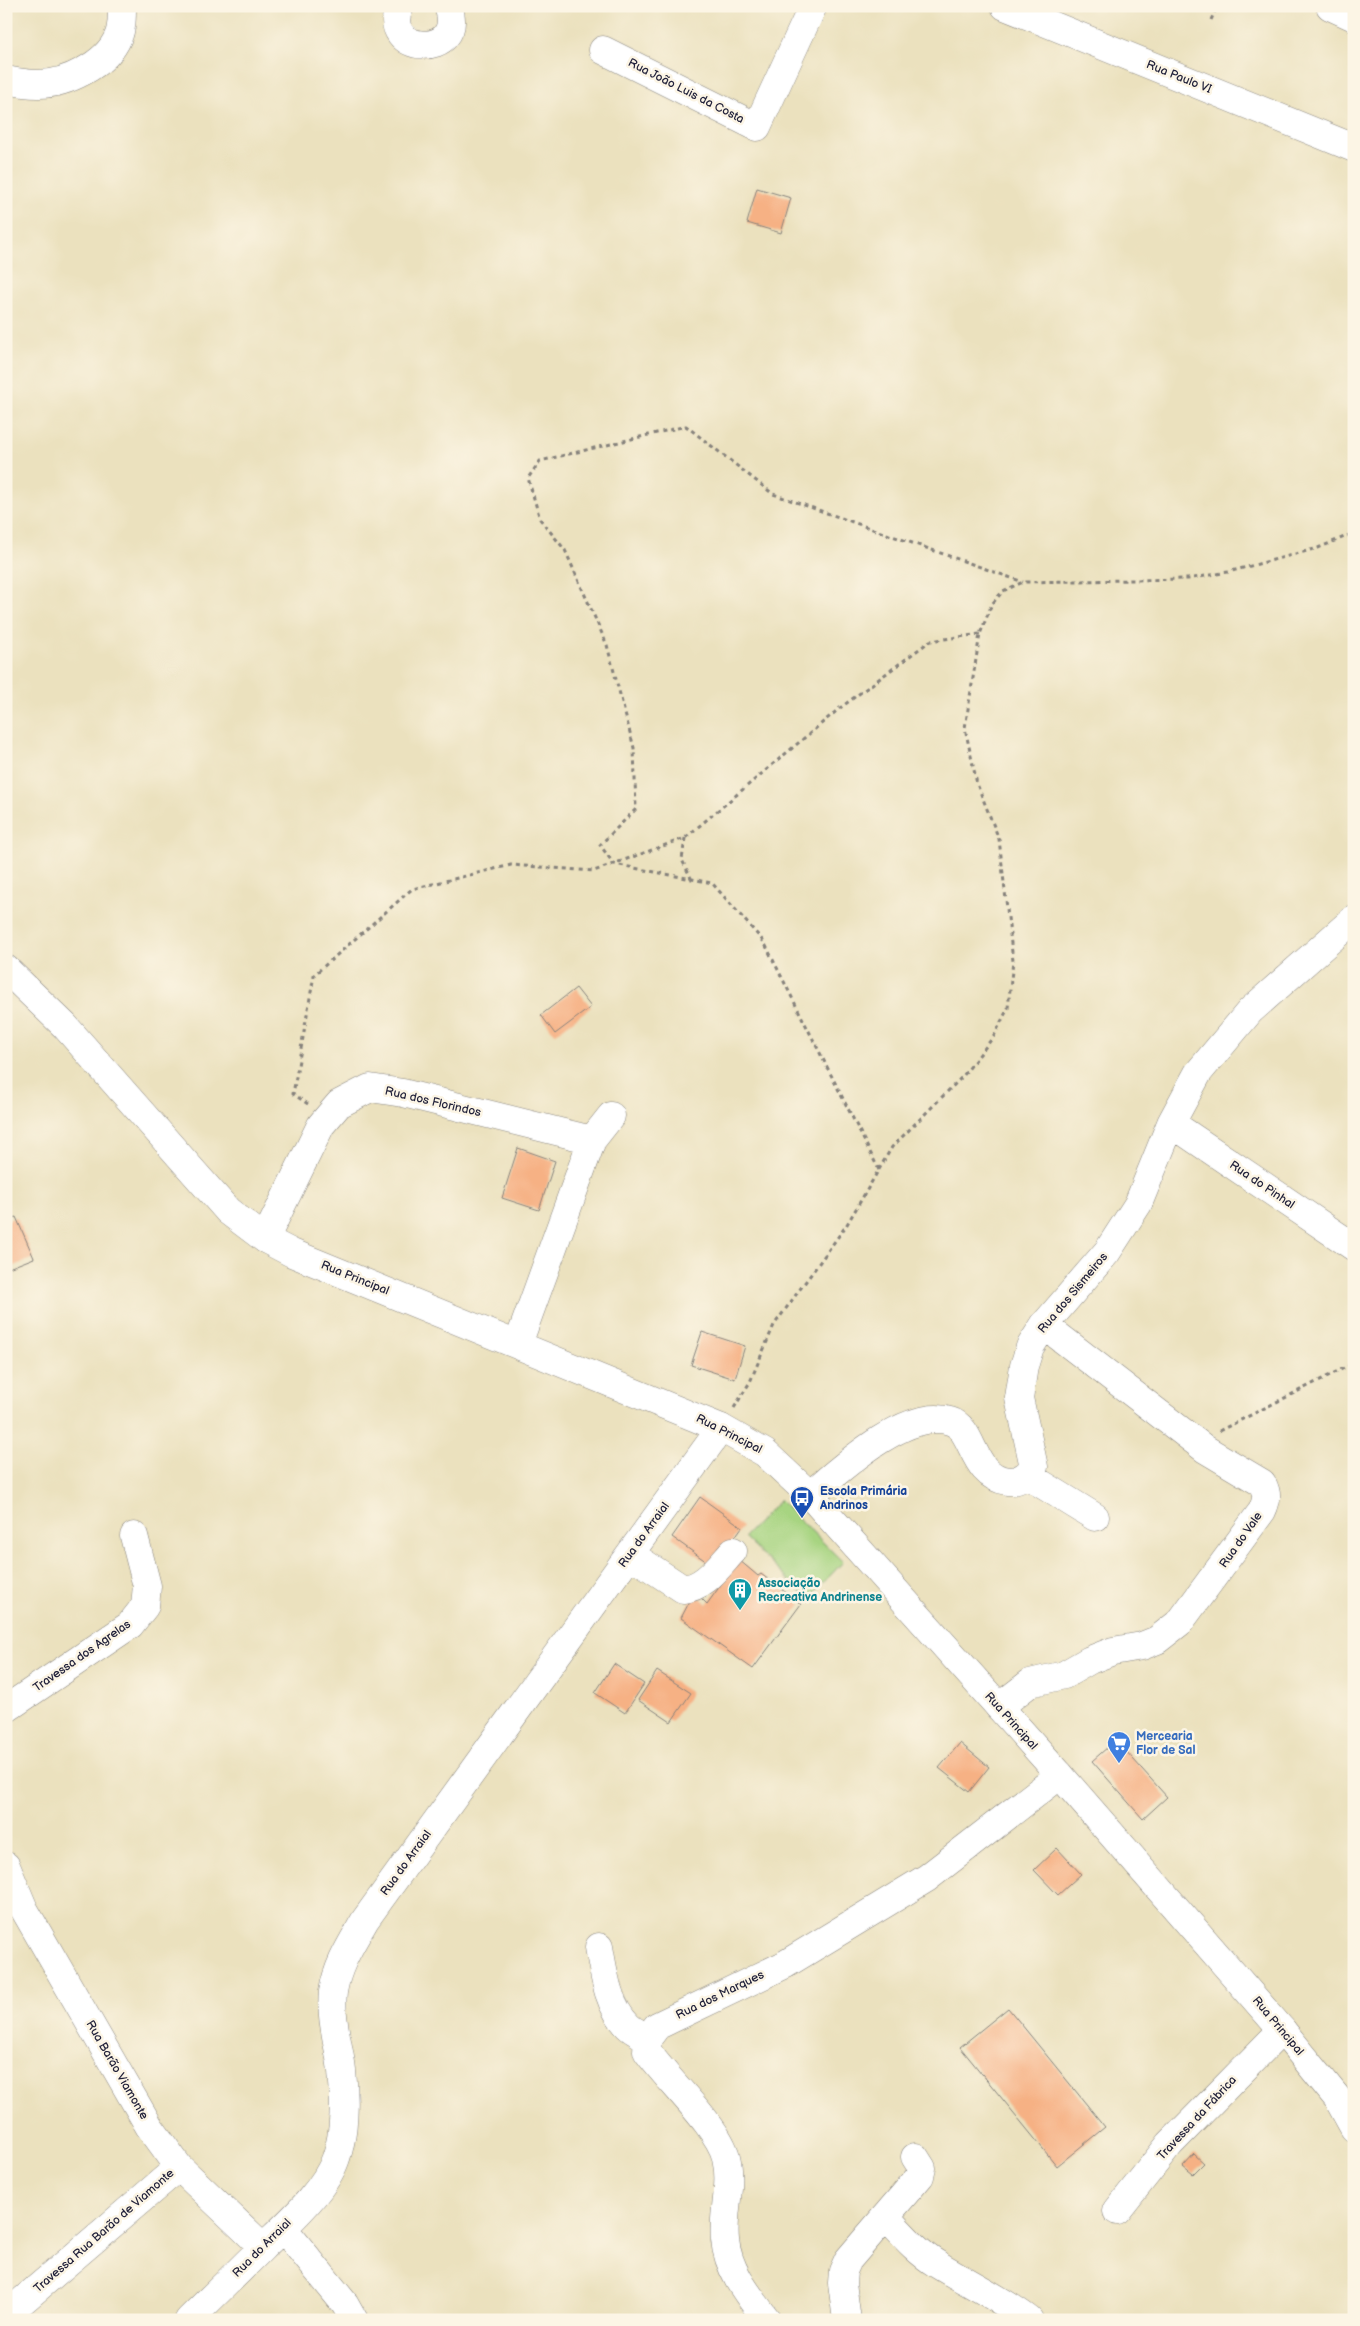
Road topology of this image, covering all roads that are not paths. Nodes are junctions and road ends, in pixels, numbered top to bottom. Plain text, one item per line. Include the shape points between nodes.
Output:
1 (122, 6) edge
2 (400, 6) edge
3 (448, 6) edge
4 (813, 6) edge
5 (1330, 6) edge
6 (1015, 8) edge
7 (1354, 17) edge
8 (603, 50) dead end
9 (6, 80) edge
10 (1354, 148) edge
11 (1354, 919) edge
12 (6, 969) edge
13 (611, 1116) dead end
14 (1171, 1123) junction
15 (592, 1140) junction
16 (265, 1239) junction
17 (1354, 1247) edge
18 (1044, 1325) junction
19 (518, 1344) junction
20 (722, 1428) junction
21 (1027, 1475) junction
22 (810, 1495) junction
23 (1095, 1517) dead end
24 (134, 1536) dead end
25 (733, 1551) dead end
26 (630, 1554) junction
27 (999, 1707) junction
28 (6, 1709) edge
29 (1060, 1775) junction
30 (6, 1866) edge
31 (15, 1916) edge
32 (599, 1948) dead end
33 (1282, 2030) junction
34 (648, 2038) junction
35 (1354, 2128) edge
36 (915, 2157) dead end
37 (179, 2167) junction
38 (1116, 2211) dead end
39 (886, 2217) junction
40 (282, 2228) junction
41 (263, 2247) junction
42 (6, 2315) edge
43 (189, 2320) edge
44 (354, 2320) edge
45 (767, 2320) edge
46 (847, 2320) edge
47 (1030, 2320) edge

1 - 9 street via 118,37 105,56 80,72 58,81 38,84
2 - 3 street via 396,18 402,35 416,45 425,46 434,44 447,32 450,24
4 - 8 street, Rua João Luis da Costa via 756,127
5 - 7 street
6 - 10 street, Rua Paulo VI
11 - 14 street, Rua dos Sismeiros via 1250,1011 1198,1072
12 - 16 street, Rua Principal via 65,1026 228,1211
13 - 15 street
14 - 17 street, Rua do Pinhal
14 - 18 street, Rua dos Sismeiros via 1132,1212 1107,1252
15 - 16 street, Rua dos Florindos via 403,1093 370,1088 339,1104 321,1125
15 - 19 street
16 - 19 street, Rua Principal via 292,1253
18 - 21 street, Rua dos Sismeiros via 1030,1347 1019,1398 1034,1467
18 - 27 street, Rua do Vale via 1196,1442 1262,1483 1267,1500 1203,1594 1180,1622 1157,1640 1090,1660 1064,1675 1030,1683
19 - 20 street, Rua Principal
20 - 22 street, Rua Principal via 765,1453
20 - 26 street, Rua do Arraial
21 - 22 street via 1012,1481 997,1479 982,1468 953,1421 935,1418 906,1426 853,1458
21 - 23 street
22 - 27 street, Rua Principal
24 - 28 street, Travessa dos Agrelas via 147,1586 145,1606 130,1625
25 - 26 street via 706,1580 692,1588 682,1589
26 - 40 street, Rua do Arraial via 365,1920 348,1949 340,1965 332,2001 342,2082 342,2120 336,2158 325,2180
27 - 29 street, Rua Principal
29 - 33 street, Rua Principal
29 - 34 street, Rua dos Marques via 927,1878 784,1965 657,2026
30 - 31 street, Rua Barão Viamonte
31 - 37 street, Rua Barão Viamonte via 149,2126
32 - 34 street via 606,1985 616,2011 629,2028
33 - 35 street, Rua Principal via 1338,2099
33 - 38 street, Travessa da Fábrica via 1170,2144
34 - 45 street via 647,2051 712,2131 726,2156 729,2182 725,2240 733,2270
36 - 39 street via 922,2168 920,2176
37 - 41 street, Rua Barão Viamonte
37 - 42 street, Travessa Rua Barão de Viamonte
39 - 46 street via 843,2270
39 - 47 street via 920,2252
40 - 41 street, Rua do Arraial
40 - 44 street via 345,2304
41 - 43 street, Rua do Arraial

